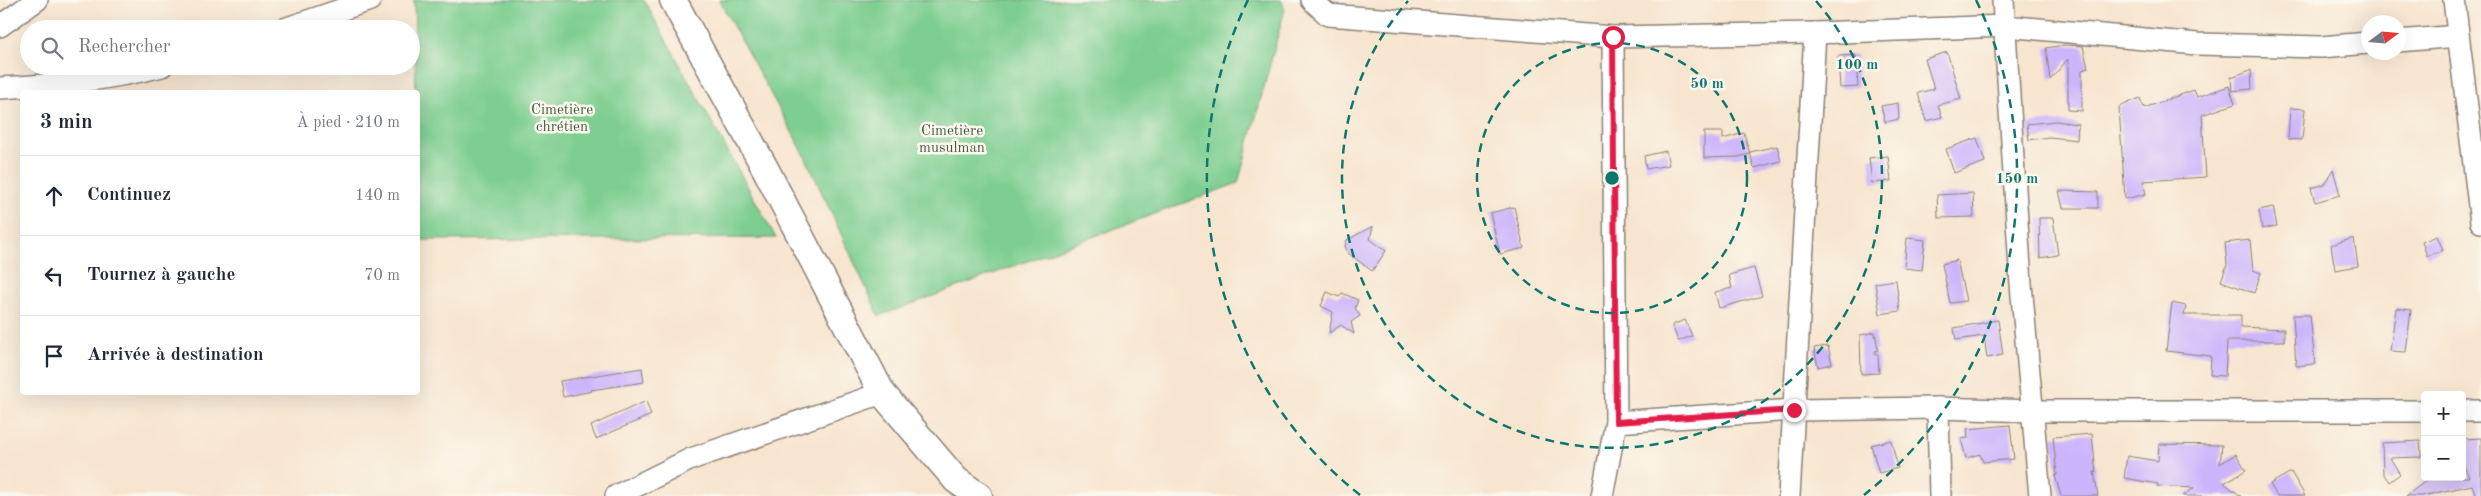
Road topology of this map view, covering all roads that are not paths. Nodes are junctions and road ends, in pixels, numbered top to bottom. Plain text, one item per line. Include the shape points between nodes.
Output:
1 (37, 0) edge
2 (370, 0) edge
3 (673, 0) edge
4 (1312, 0) edge
5 (2003, 0) edge
6 (2454, 0) edge
7 (311, 20) edge
8 (0, 26) edge
9 (2006, 26) junction
10 (1815, 33) junction
11 (2458, 36) junction
12 (1613, 37) junction
13 (2406, 40) edge
14 (2361, 45) edge
15 (128, 75) edge
16 (0, 88) edge
17 (2481, 222) edge
18 (882, 393) junction
19 (1938, 408) junction
20 (1794, 410) junction
21 (2032, 411) junction
22 (2421, 411) edge
23 (2466, 411) edge
24 (2481, 411) edge
25 (1616, 422) junction
26 (954, 488) edge
27 (616, 496) edge
28 (979, 496) edge
29 (1602, 496) edge
30 (1789, 496) edge
31 (1940, 496) edge
32 (2040, 496) edge

1 - 8 street
2 - 7 street
3 - 18 street
4 - 12 street via 1328,15
5 - 9 street
6 - 11 street
9 - 10 street
9 - 14 street via 2197,44 2321,48
9 - 21 street
10 - 12 street
10 - 20 street
11 - 13 street
11 - 17 street
12 - 25 street
15 - 16 street via 65,85
18 - 26 street
18 - 27 street via 691,459
19 - 20 street
19 - 21 street
19 - 31 street
20 - 25 street
20 - 30 street
21 - 22 street
21 - 32 street
23 - 24 street
25 - 29 street
26 - 28 street

